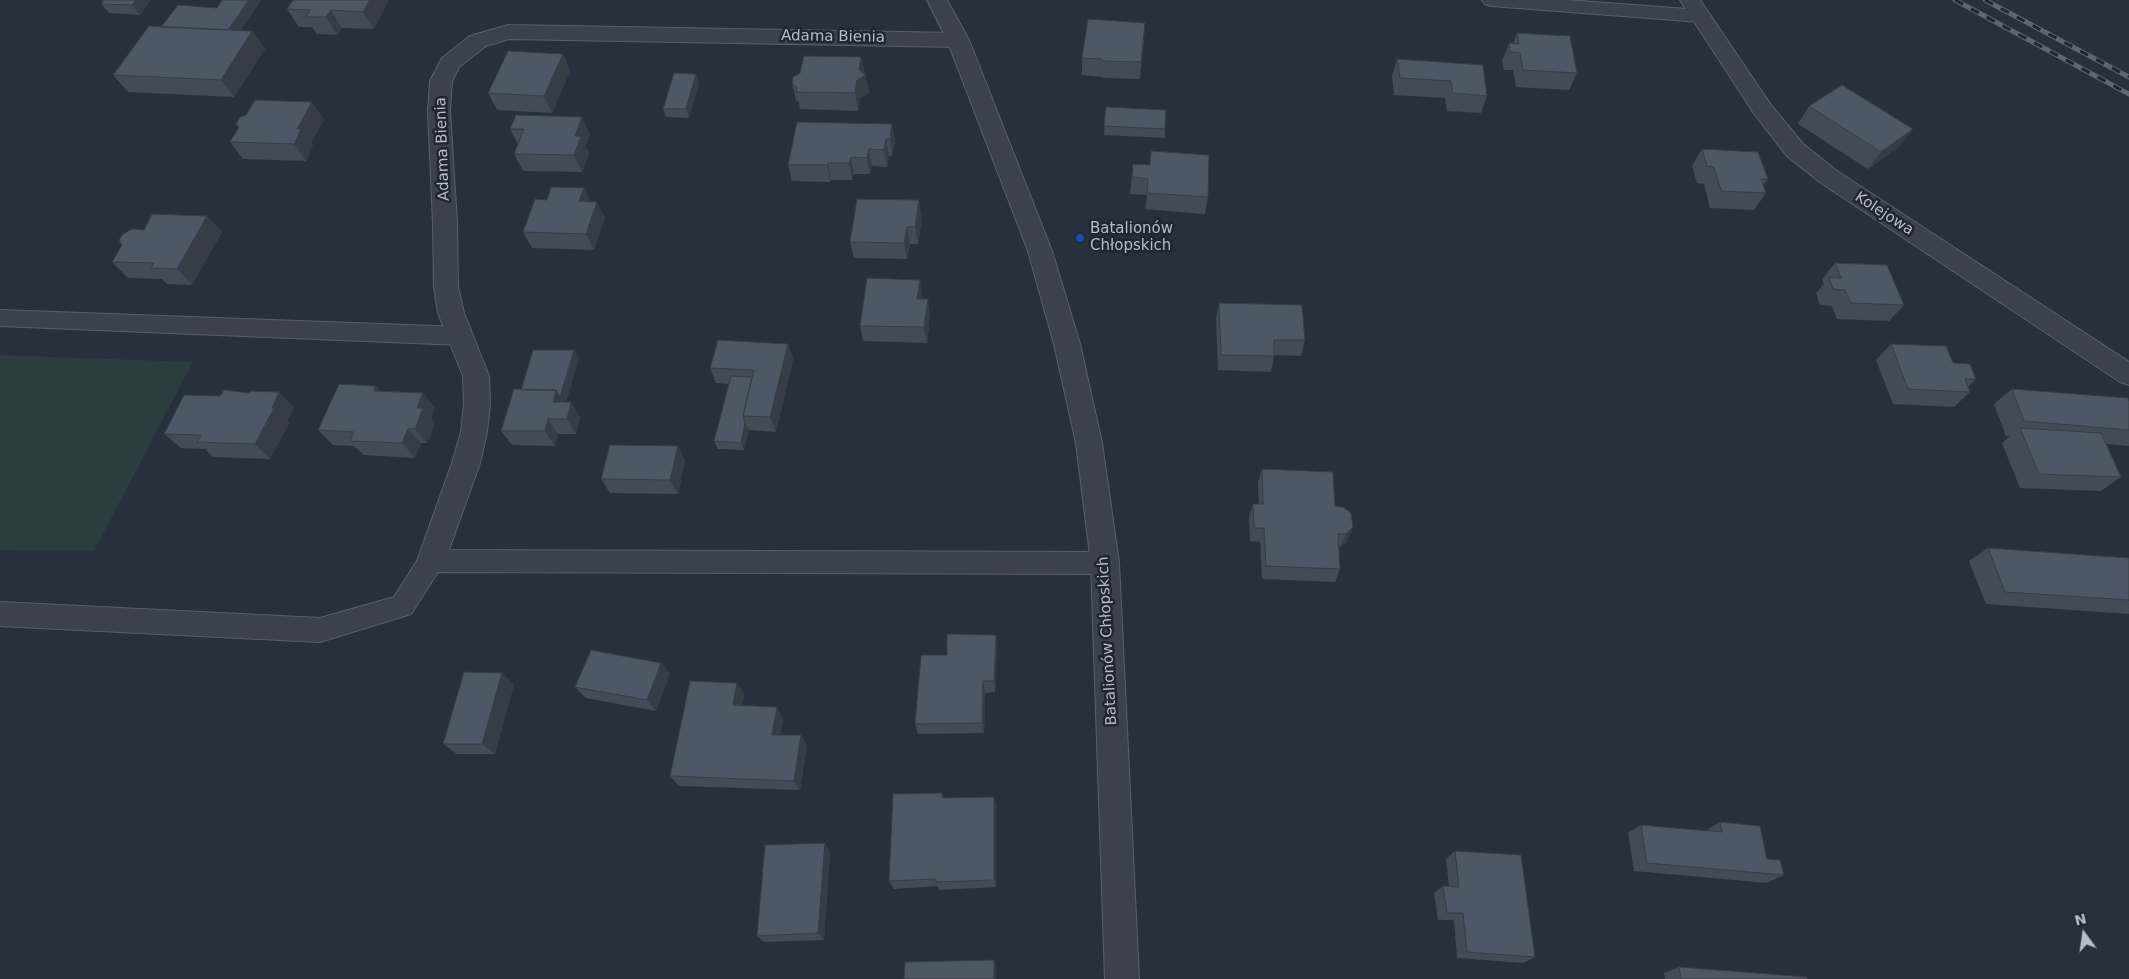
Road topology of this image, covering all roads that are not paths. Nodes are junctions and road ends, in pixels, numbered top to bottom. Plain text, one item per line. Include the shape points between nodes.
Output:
1 (937, 0) edge
2 (1491, 0) edge
3 (1696, 8) edge
4 (958, 40) junction
5 (0, 318) edge
6 (460, 336) junction
7 (2129, 375) edge
8 (431, 561) junction
9 (1105, 563) junction
10 (0, 614) edge
11 (1122, 979) edge

1 - 4 street, Batalionów Chłopskich
2 - 3 lane
3 - 7 street, Kolejowa via 1763,110 1795,150 1829,177
4 - 6 street, Adama Bienia via 508,32 478,41 450,64 442,81 439,111 446,287
4 - 9 street, Batalionów Chłopskich via 1040,251 1068,344 1089,443
5 - 6 lane
6 - 8 street, Adama Bienia via 476,376 474,432
8 - 9 lane
8 - 10 lane via 402,606 320,630
9 - 11 street, Batalionów Chłopskich

